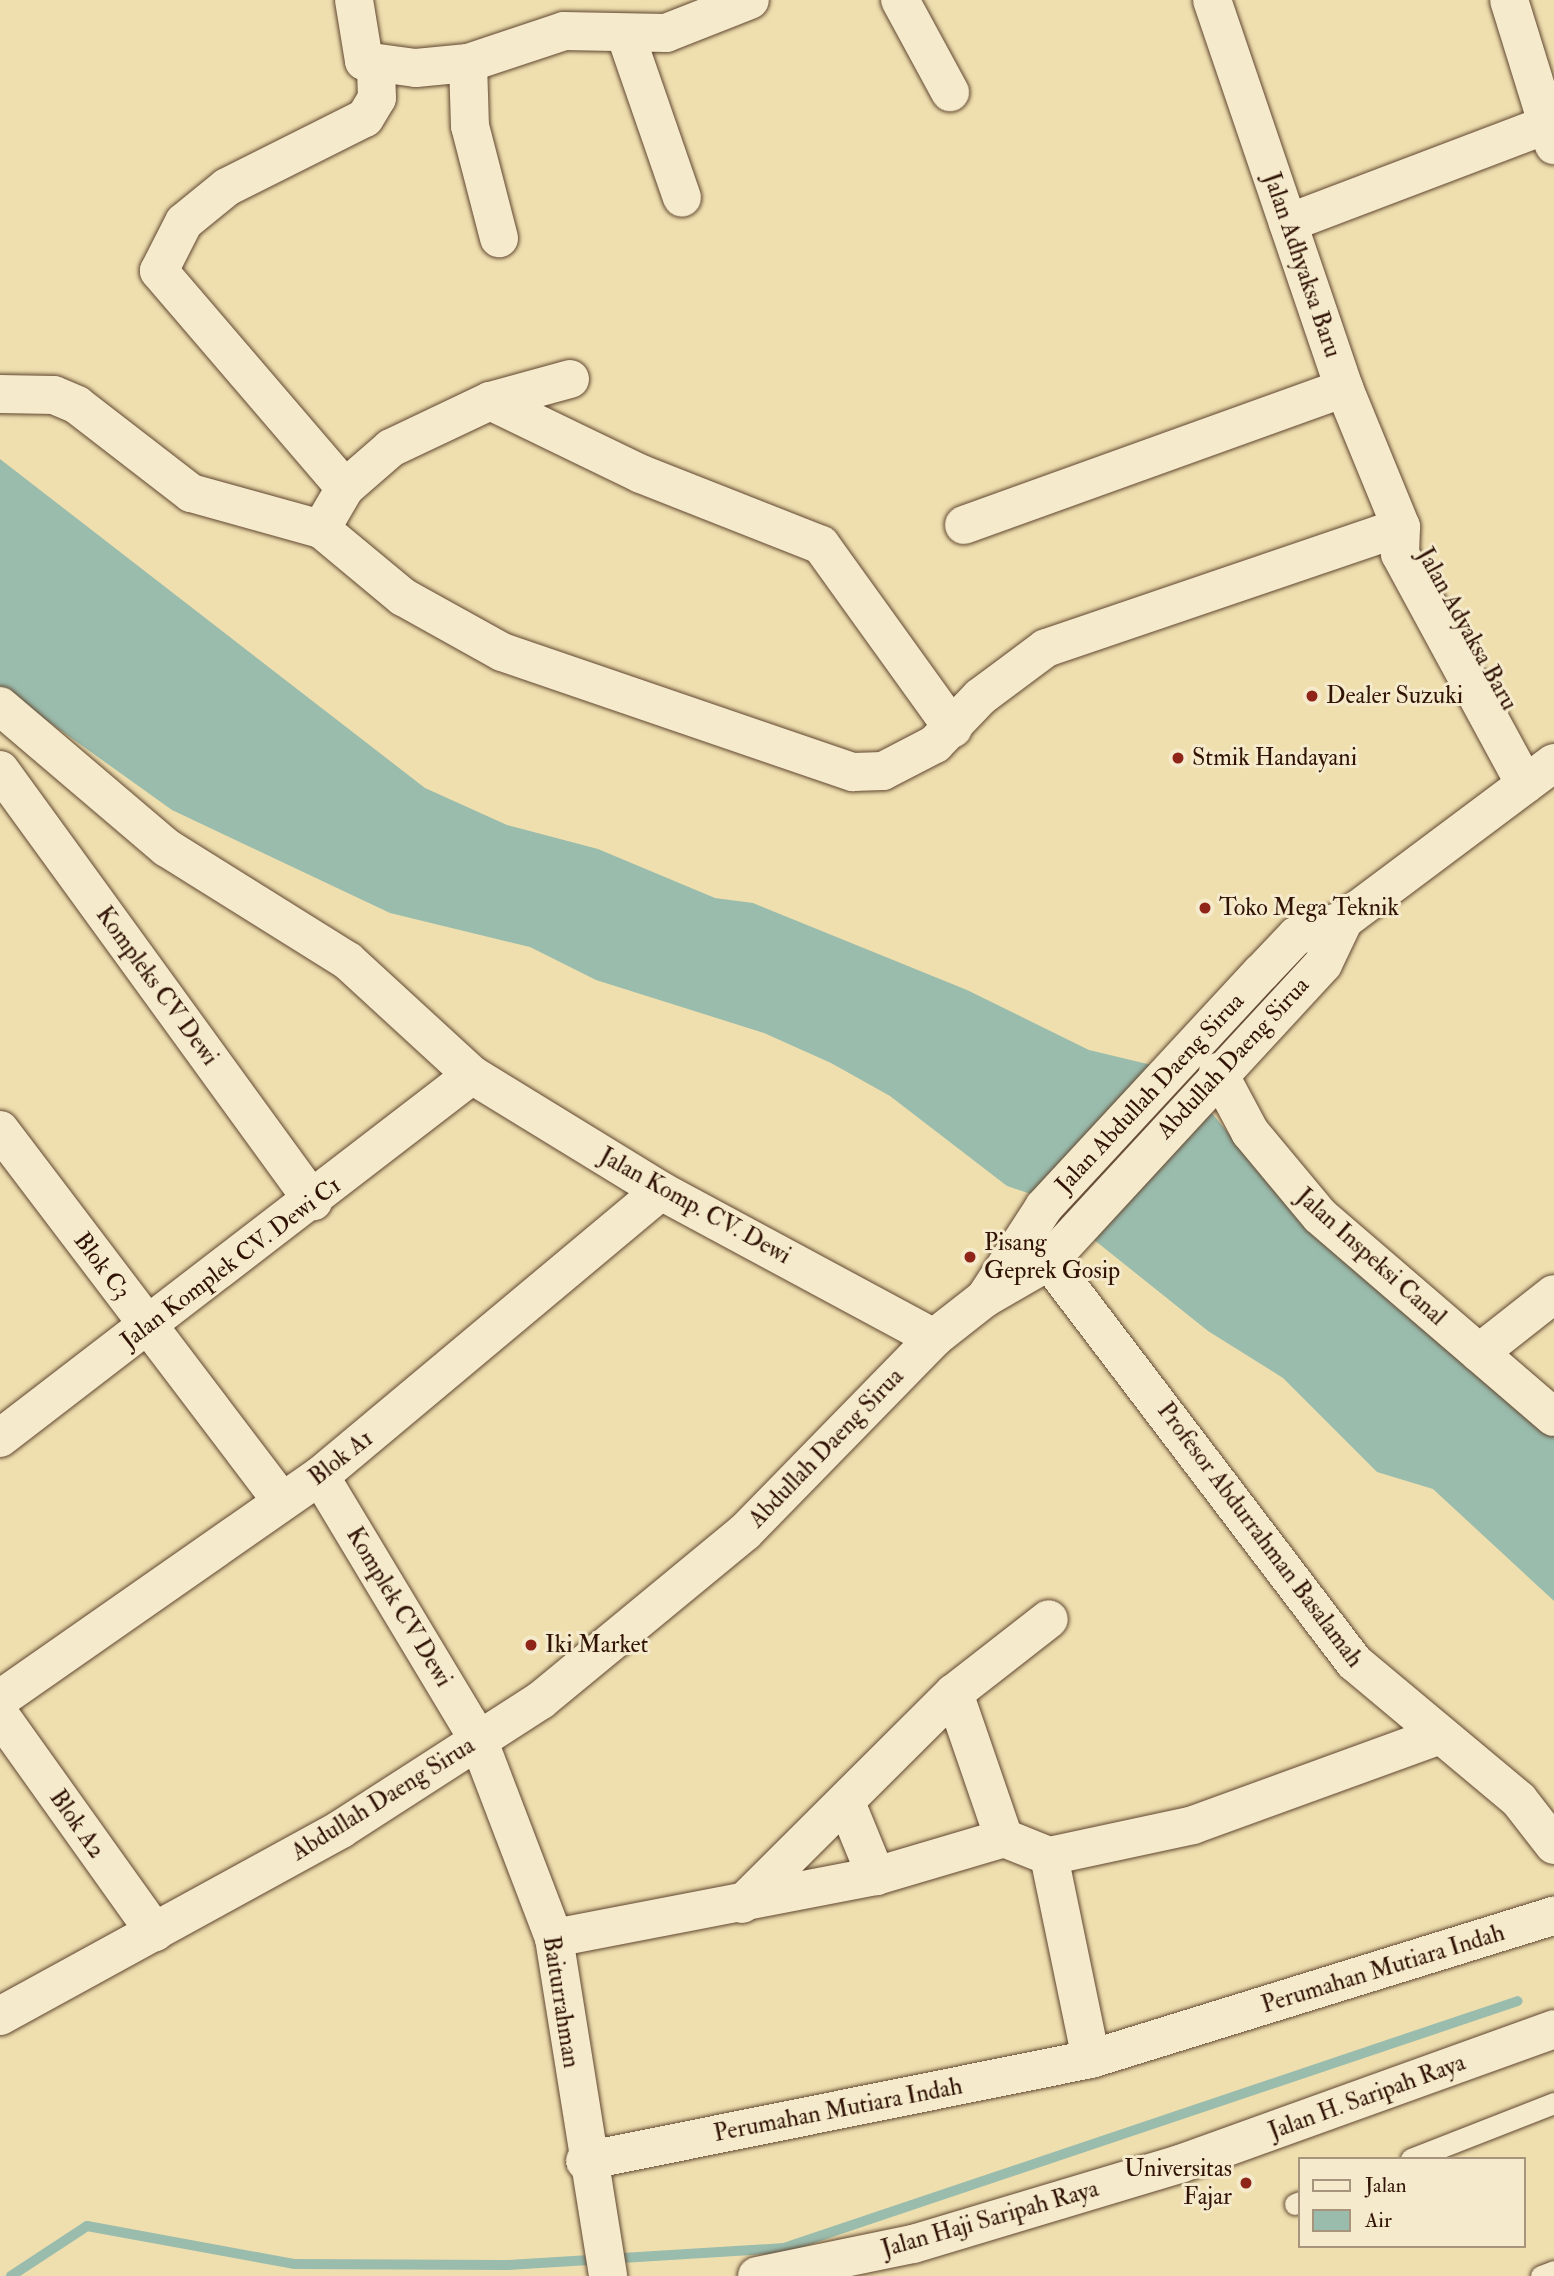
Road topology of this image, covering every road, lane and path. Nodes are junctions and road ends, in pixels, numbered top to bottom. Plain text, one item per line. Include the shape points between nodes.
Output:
1 (354, 0) edge
2 (750, 0) edge
3 (900, 0) edge
4 (1212, 0) edge
5 (1509, 0) edge
6 (626, 36) junction
7 (468, 63) junction
8 (376, 66) junction
9 (950, 92) dead end
10 (1549, 136) edge
11 (682, 198) dead end
12 (1288, 223) junction
13 (499, 238) dead end
14 (570, 379) dead end
15 (1344, 388) junction
16 (0, 394) edge
17 (490, 401) junction
18 (345, 488) junction
19 (964, 525) dead end
20 (1401, 527) junction
21 (321, 529) junction
22 (0, 706) edge
23 (953, 729) junction
24 (0, 770) edge
25 (1541, 772) edge
26 (1344, 920) junction
27 (1218, 1072) junction
28 (466, 1080) junction
29 (0, 1130) edge
30 (661, 1191) junction
31 (313, 1201) junction
32 (1049, 1261) junction
33 (1554, 1294) edge
34 (985, 1298) junction
35 (148, 1326) junction
36 (934, 1338) junction
37 (1479, 1353) junction
38 (1554, 1417) edge
39 (0, 1438) edge
40 (320, 1476) junction
41 (282, 1501) junction
42 (1049, 1619) dead end
43 (954, 1693) junction
44 (0, 1699) edge
45 (0, 1715) edge
46 (1437, 1737) junction
47 (478, 1739) junction
48 (847, 1805) junction
49 (1004, 1838) junction
50 (1554, 1845) edge
51 (1049, 1856) junction
52 (876, 1876) junction
53 (742, 1904) junction
54 (1554, 1916) edge
55 (155, 1932) junction
56 (554, 1938) junction
57 (0, 2016) edge
58 (1554, 2029) edge
59 (1091, 2059) junction
60 (1554, 2103) edge
61 (1416, 2157) edge
62 (585, 2161) junction
63 (1180, 2165) joint
64 (605, 2258) edge
65 (1554, 2270) edge
66 (757, 2276) edge
67 (1541, 2276) edge

1 - 8 street via 361,55
2 - 6 street via 683,29
3 - 9 street
4 - 12 street, Jalan Adhyaksa Baru
5 - 10 street
6 - 7 street via 564,30
6 - 11 street
7 - 8 street
7 - 13 street via 470,126
8 - 18 street via 377,98 365,118 227,187 184,222 159,271
10 - 12 street
12 - 15 street, Jalan Adhyaksa Baru
14 - 17 street
15 - 19 street
15 - 20 street, Jalan Adhyaksa Baru
16 - 21 street via 54,395 77,405 191,493
17 - 18 street via 391,448
17 - 23 street via 641,474 821,545
18 - 21 street
20 - 23 street via 1046,648 979,697
20 - 25 street, Jalan Adyaksa Baru via 1421,541
21 - 23 street via 403,597 502,652 840,768 883,771
22 - 28 street, Jalan Komp. CV. Dewi via 167,848 348,961
24 - 31 street, Kompleks CV Dewi
25 - 26 street, Abdullah Daeng Sirua
26 - 27 street, Abdullah Daeng Sirua via 1322,964
26 - 34 street, Jalan Abdullah Daeng Sirua via 1296,936 1044,1207
27 - 32 street, Abdullah Daeng Sirua
27 - 37 street, Jalan Inspeksi Canal via 1250,1132 1294,1189
28 - 30 street, Jalan Komp. CV. Dewi
28 - 31 street, Jalan Komplek CV. Dewi C1
29 - 35 street, Blok C3
30 - 36 street, Jalan Komp. CV. Dewi
30 - 40 street, Blok A1
31 - 35 street, Jalan Komplek CV. Dewi C1
32 - 34 street, Abdullah Daeng Sirua
32 - 46 street, Profesor Abdurrahman Basalamah via 1354,1662
33 - 37 street
34 - 36 street, Abdullah Daeng Sirua
35 - 39 street, Jalan Komplek CV. Dewi C1
35 - 41 street, Blok C3
36 - 47 street, Abdullah Daeng Sirua via 745,1532 541,1700
37 - 38 street, Jalan Inspeksi Canal
40 - 41 street, Blok A1
40 - 47 street, Komplek CV Dewi
41 - 44 street, Blok A1
42 - 43 street
43 - 48 street
43 - 49 street
45 - 55 street, Blok A2
46 - 50 street, Profesor Abdurrahman Basalamah via 1519,1800
46 - 51 street via 1193,1825
47 - 55 street, Abdullah Daeng Sirua via 341,1829
47 - 56 street, Baiturrahman
48 - 52 street
48 - 53 street
49 - 51 street
49 - 52 street
51 - 59 street
52 - 53 street
53 - 56 street
54 - 59 street, Perumahan Mutiara Indah
55 - 57 street, Abdullah Daeng Sirua
56 - 62 street, Baiturrahman
58 - 63 street, Jalan H. Saripah Raya
59 - 62 street, Perumahan Mutiara Indah
60 - 61 lane
62 - 64 street, Baiturrahman
63 - 66 street, Jalan Haji Saripah Raya via 913,2244
65 - 67 lane

